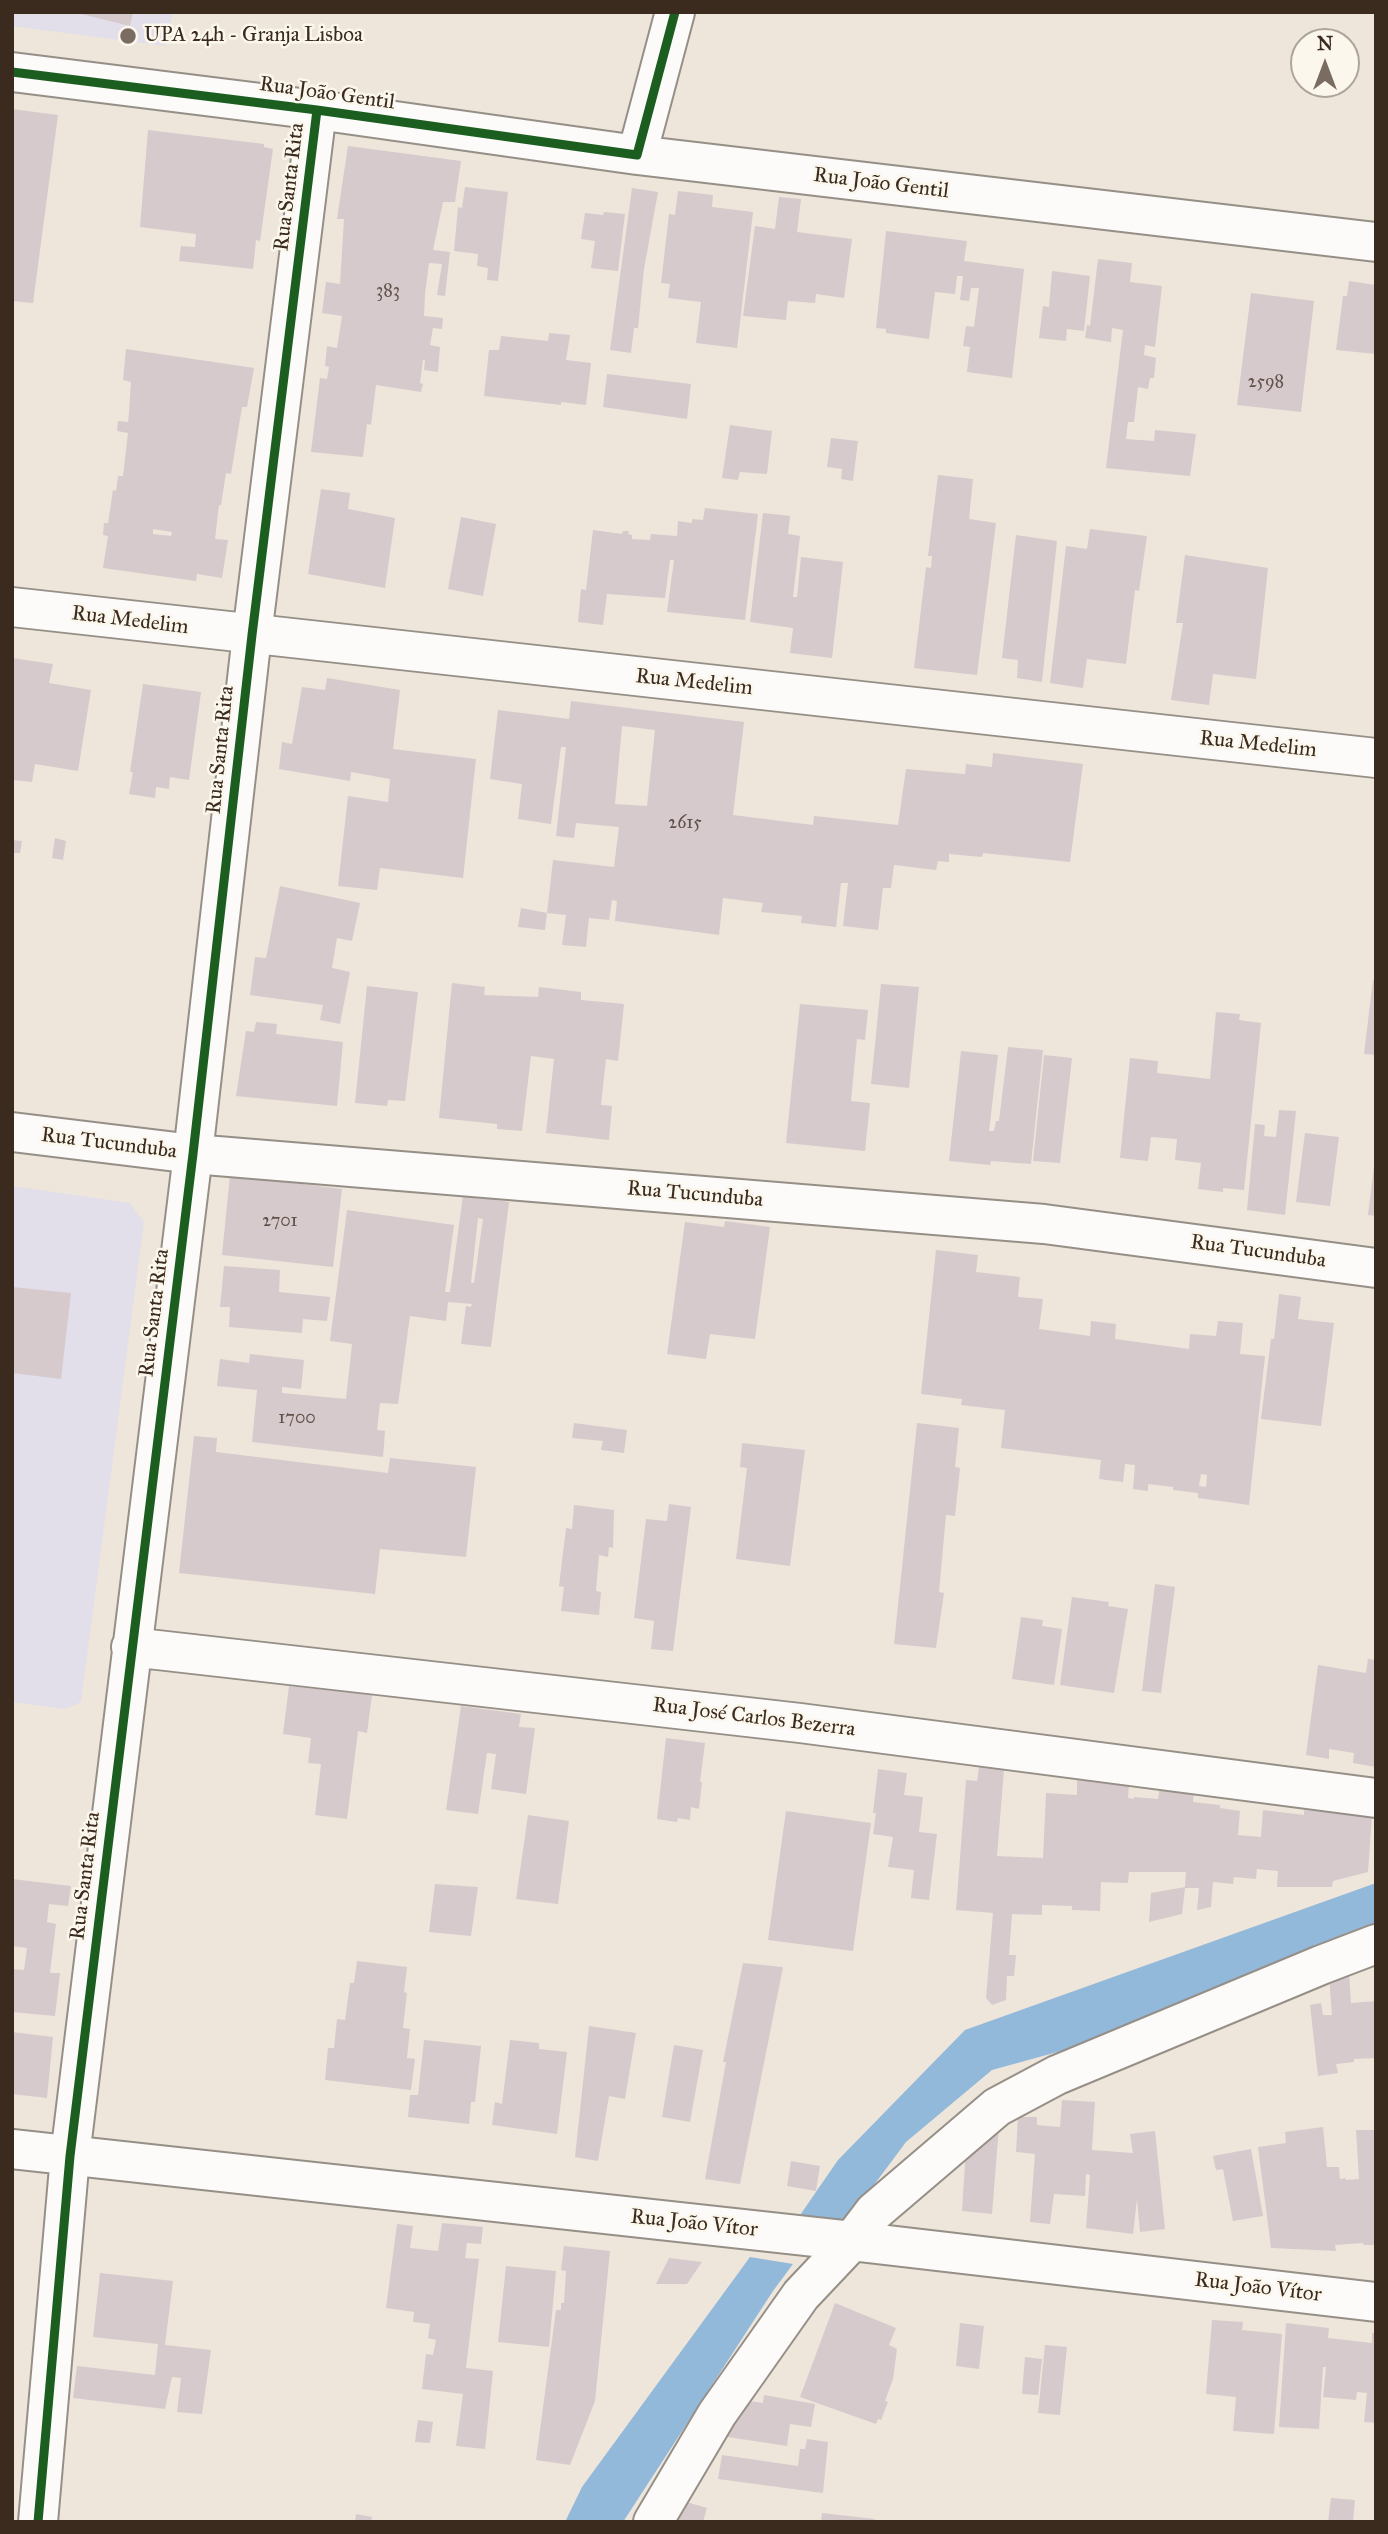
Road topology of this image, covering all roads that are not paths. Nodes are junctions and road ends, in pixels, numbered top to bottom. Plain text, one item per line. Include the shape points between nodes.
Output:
1 (675, 12) edge
2 (12, 72) edge
3 (317, 110) junction
4 (637, 155) junction
5 (1376, 242) edge
6 (12, 607) edge
7 (251, 635) junction
8 (1376, 758) edge
9 (12, 1132) edge
10 (193, 1154) junction
11 (1376, 1268) edge
12 (131, 1647) junction
13 (1376, 1798) edge
14 (1376, 1944) edge
15 (12, 2149) edge
16 (70, 2156) junction
17 (852, 2241) junction
18 (1376, 2302) edge
19 (38, 2522) edge
20 (653, 2522) edge

1 - 4 street
2 - 3 street, Rua João Gentil
3 - 4 street, Rua João Gentil
3 - 7 street, Rua Santa Rita
4 - 5 street, Rua João Gentil
6 - 7 street, Rua Medelim
7 - 8 street, Rua Medelim
7 - 10 street, Rua Santa Rita
9 - 10 street, Rua Tucunduba
10 - 11 street, Rua Tucunduba via 1045,1224
10 - 12 street, Rua Santa Rita
12 - 13 street, Rua José Carlos Bezerra via 800,1723
12 - 16 street, Rua Santa Rita
14 - 17 street via 1057,2075 997,2107 874,2212
15 - 16 street, Rua João Vítor
16 - 17 street, Rua João Vítor
16 - 19 street, Rua Santa Rita
17 - 18 street, Rua João Vítor
17 - 20 street via 801,2295 718,2414

